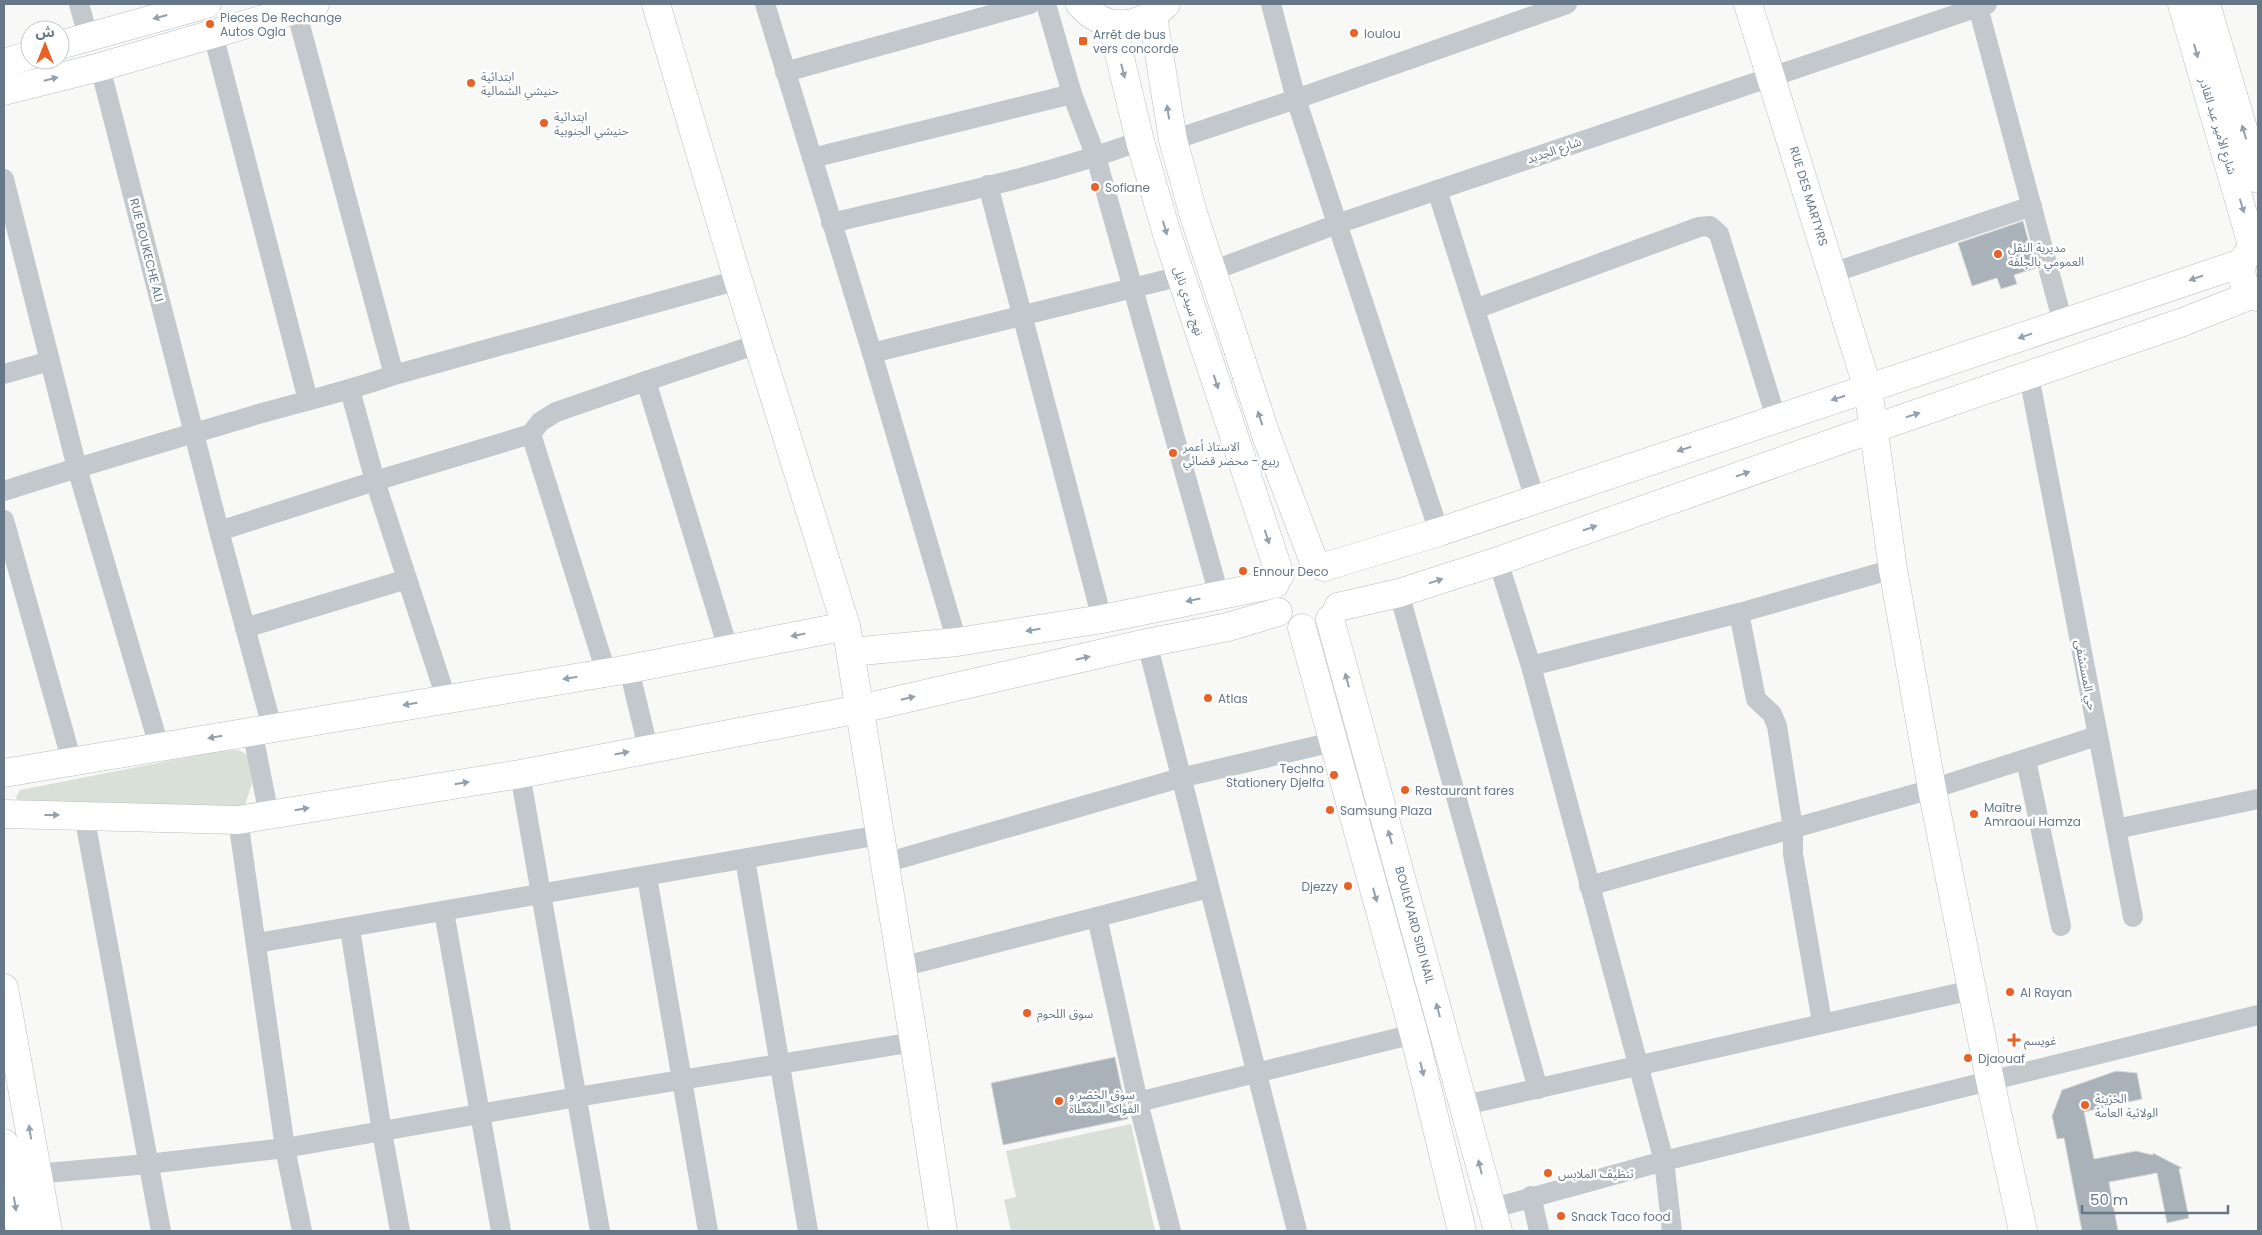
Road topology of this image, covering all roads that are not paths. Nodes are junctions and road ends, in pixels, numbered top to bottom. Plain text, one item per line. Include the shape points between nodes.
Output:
1 (79, 4) edge
2 (207, 4) edge
3 (656, 4) edge
4 (765, 4) edge
5 (1030, 4) edge
6 (1046, 4) edge
7 (1080, 4) edge
8 (1271, 4) edge
9 (1567, 4) edge
10 (1748, 4) edge
11 (2182, 4) edge
12 (2206, 4) edge
13 (1983, 5) edge
14 (306, 7) edge
15 (1160, 10) edge
16 (1112, 24) junction
17 (213, 34) junction
18 (88, 36) junction
19 (70, 42) edge
20 (20, 58) edge
21 (4, 63) edge
22 (100, 67) junction
23 (786, 72) junction
24 (1771, 76) junction
25 (4, 91) edge
26 (1072, 94) junction
27 (1296, 99) junction
28 (1173, 140) junction
29 (1140, 141) junction
30 (1096, 157) junction
31 (812, 158) junction
32 (4, 179) edge
33 (2258, 179) edge
34 (988, 185) junction
35 (1437, 190) junction
36 (2032, 206) junction
37 (831, 222) junction
38 (1337, 224) junction
39 (12, 248) edge
40 (2251, 252) edge
41 (1212, 271) junction
42 (1832, 273) junction
43 (1181, 276) junction
44 (738, 280) junction
45 (1134, 286) junction
46 (2256, 295) edge
47 (1475, 309) junction
48 (1021, 315) junction
49 (2063, 323) junction
50 (758, 344) junction
51 (872, 353) junction
52 (50, 361) junction
53 (4, 374) edge
54 (394, 376) junction
55 (2029, 376) junction
56 (646, 381) junction
57 (1868, 389) junction
58 (350, 390) junction
59 (308, 400) junction
60 (1776, 418) junction
61 (1875, 428) junction
62 (194, 433) junction
63 (532, 434) junction
64 (77, 468) junction
65 (375, 480) junction
66 (4, 491) edge
67 (1534, 499) junction
68 (4, 520) edge
69 (219, 531) junction
70 (1439, 532) junction
71 (1498, 561) junction
72 (1319, 564) junction
73 (1893, 569) junction
74 (407, 579) junction
75 (1277, 579) junction
76 (1399, 593) junction
77 (1219, 595) junction
78 (1278, 612) junction
79 (1334, 613) junction
80 (1739, 613) junction
81 (1102, 619) junction
82 (245, 628) junction
83 (1302, 628) junction
84 (848, 639) junction
85 (957, 642) junction
86 (1147, 643) junction
87 (728, 648) junction
88 (1531, 666) junction
89 (617, 670) junction
90 (446, 698) junction
91 (860, 709) junction
92 (262, 728) junction
93 (2097, 736) junction
94 (1333, 742) junction
95 (159, 746) junction
96 (648, 748) junction
97 (2026, 760) junction
98 (72, 762) junction
99 (4, 773) edge
100 (520, 774) junction
101 (1180, 778) junction
102 (1932, 789) junction
103 (2258, 799) edge
104 (4, 814) edge
105 (269, 814) junction
106 (84, 815) junction
107 (238, 820) junction
108 (1792, 828) junction
109 (2116, 829) junction
110 (880, 835) junction
111 (745, 860) junction
112 (885, 863) junction
113 (647, 877) junction
114 (1589, 886) junction
115 (1208, 888) junction
116 (541, 895) junction
117 (444, 912) junction
118 (1097, 917) junction
119 (2133, 917) dead end
120 (2061, 926) dead end
121 (350, 929) junction
122 (257, 943) junction
123 (901, 967) junction
124 (4, 988) edge
125 (1972, 990) junction
126 (2258, 1015) edge
127 (1822, 1022) junction
128 (1414, 1034) junction
129 (914, 1042) junction
130 (1638, 1064) junction
131 (780, 1065) junction
132 (1255, 1072) junction
133 (682, 1080) junction
134 (1990, 1080) junction
135 (1538, 1089) junction
136 (577, 1097) junction
137 (1138, 1102) junction
138 (1464, 1104) junction
139 (479, 1116) junction
140 (382, 1132) junction
141 (4, 1143) edge
142 (285, 1148) junction
143 (1664, 1162) junction
144 (148, 1164) junction
145 (37, 1174) junction
146 (7, 1176) edge
147 (1531, 1196) junction
148 (1494, 1220) edge
149 (20, 1231) edge
150 (48, 1231) edge
151 (160, 1231) edge
152 (302, 1231) edge
153 (400, 1231) edge
154 (501, 1231) edge
155 (600, 1231) edge
156 (708, 1231) edge
157 (808, 1231) edge
158 (943, 1231) edge
159 (1171, 1231) edge
160 (1297, 1231) edge
161 (1462, 1231) edge
162 (1539, 1231) edge
163 (1672, 1231) edge
164 (2022, 1231) edge

1 - 18 street
2 -> 18 street
3 - 44 street
4 - 23 street
5 - 23 street
6 - 26 street
7 - 16 street via 1095,17
8 - 27 street
9 - 27 street
10 - 24 street, RUE DES MARTYRS
11 -> 40 street, شارع الأمير عبد القادر
33 -> 12 street, شارع الأمير عبد القادر
13 - 24 street, شارع الجديد
13 - 36 street
14 - 17 street
14 - 54 street
15 - 16 street via 1140,22
28 -> 15 street
16 -> 29 street, نهج سيدي نايل
17 - 22 street
17 - 59 street
18 - 19 street
20 - 21 street
25 -> 22 street
22 - 62 street, RUE BOUKECHE ALI
23 - 31 street
24 - 35 street, شارع الجديد
24 - 42 street, RUE DES MARTYRS
26 - 30 street
26 - 31 street
27 - 28 street
27 - 38 street
28 - 41 street
29 - 30 street
29 -> 43 street, نهج سيدي نايل
30 - 34 street
30 - 45 street
31 - 37 street
32 - 39 street
34 - 37 street
34 - 48 street
35 - 38 street, شارع الجديد
35 - 47 street
36 - 42 street
36 - 49 street
37 - 51 street
38 - 41 street, شارع الجديد
38 - 70 street
39 - 52 street
40 - 46 street, شارع الأمير عبد القادر via 2241,272 2243,281
40 -> 49 street
72 -> 41 street via 1266,435
42 - 57 street, RUE DES MARTYRS
43 - 45 street
43 -> 75 street, نهج سيدي نايل
44 - 50 street
44 - 54 street
45 - 48 street
45 - 77 street
46 - 55 street
47 - 60 street via 1699,227 1710,226 1719,234
47 - 67 street
48 - 51 street
48 - 81 street
49 -> 57 street
50 - 56 street
50 - 84 street
51 - 85 street
52 - 53 street
52 - 64 street
54 - 58 street
61 -> 55 street
55 - 93 street, حي المستشفى
56 - 63 street via 556,412 540,422
56 - 87 street
57 -> 60 street
57 - 61 street, RUE DES MARTYRS
58 - 59 street
58 - 65 street
59 - 62 street
60 -> 67 street
71 -> 61 street
61 - 73 street, RUE DES MARTYRS
62 - 64 street
62 - 69 street, RUE BOUKECHE ALI
63 - 65 street
63 - 89 street
64 - 66 street
64 - 95 street
65 - 69 street
65 - 74 street
67 - 70 street
68 - 98 street
69 - 82 street, RUE BOUKECHE ALI
70 - 72 street
76 -> 71 street
71 - 88 street
72 - 75 street via 1295,563
72 - 79 street via 1337,580 1340,588
73 - 80 street
73 - 102 street, RUE DES MARTYRS
74 - 82 street
74 - 90 street
75 - 77 street
75 - 78 street via 1273,593
76 - 79 street
76 - 135 street
77 -> 81 street
78 - 83 street via 1284,620
78 - 86 street via 1228,627
79 - 83 street via 1312,628
138 -> 79 street, BOULEVARD SIDI NAIL
80 - 88 street
80 - 108 street via 1756,699 1772,714 1777,726
81 -> 85 street
82 - 92 street, RUE BOUKECHE ALI
83 - 94 street
84 - 85 street
84 -> 87 street
84 - 91 street
91 -> 86 street
86 - 101 street
87 - 89 street
88 - 114 street
89 -> 90 street
89 - 96 street
90 -> 92 street
91 - 96 street
91 - 110 street
92 -> 95 street
92 - 105 street, RUE BOUKECHE ALI
93 - 97 street
93 - 109 street, حي المستشفى
94 - 101 street
94 -> 128 street
95 - 98 street
100 -> 96 street
97 - 102 street
97 - 120 street
98 - 99 street
105 -> 100 street
100 - 116 street
101 - 112 street
101 - 115 street
102 - 108 street
102 - 125 street, RUE DES MARTYRS
103 - 109 street
104 -> 106 street
105 - 107 street
106 - 107 street
106 - 144 street
107 - 122 street
108 - 114 street
108 - 127 street via 1793,854
109 - 119 street, حي المستشفى
110 - 111 street
110 - 112 street
111 - 113 street
111 - 131 street
112 - 123 street
113 - 116 street
113 - 133 street
114 - 130 street
115 - 118 street
115 - 132 street
116 - 117 street
116 - 136 street
117 - 121 street
117 - 139 street
118 - 123 street
118 - 137 street
121 - 122 street
121 - 140 street
122 - 142 street
123 - 129 street
145 -> 124 street
125 - 127 street
125 - 134 street, RUE DES MARTYRS
126 - 134 street
127 - 130 street
128 - 132 street
128 -> 161 street
129 - 131 street
129 - 158 street
130 - 135 street
130 - 143 street
131 - 133 street
131 - 157 street
132 - 137 street
132 - 160 street
133 - 136 street
133 - 156 street
134 - 143 street
134 - 164 street, RUE DES MARTYRS
135 - 138 street
136 - 139 street
136 - 155 street
137 - 159 street
148 -> 138 street, BOULEVARD SIDI NAIL
139 - 140 street
139 - 154 street
140 - 142 street
140 - 153 street
141 - 146 street
142 - 144 street
142 - 152 street
143 - 147 street
143 - 163 street
144 - 145 street
144 - 151 street
145 - 146 street
145 - 150 street
146 -> 149 street
147 - 148 street
147 - 162 street

